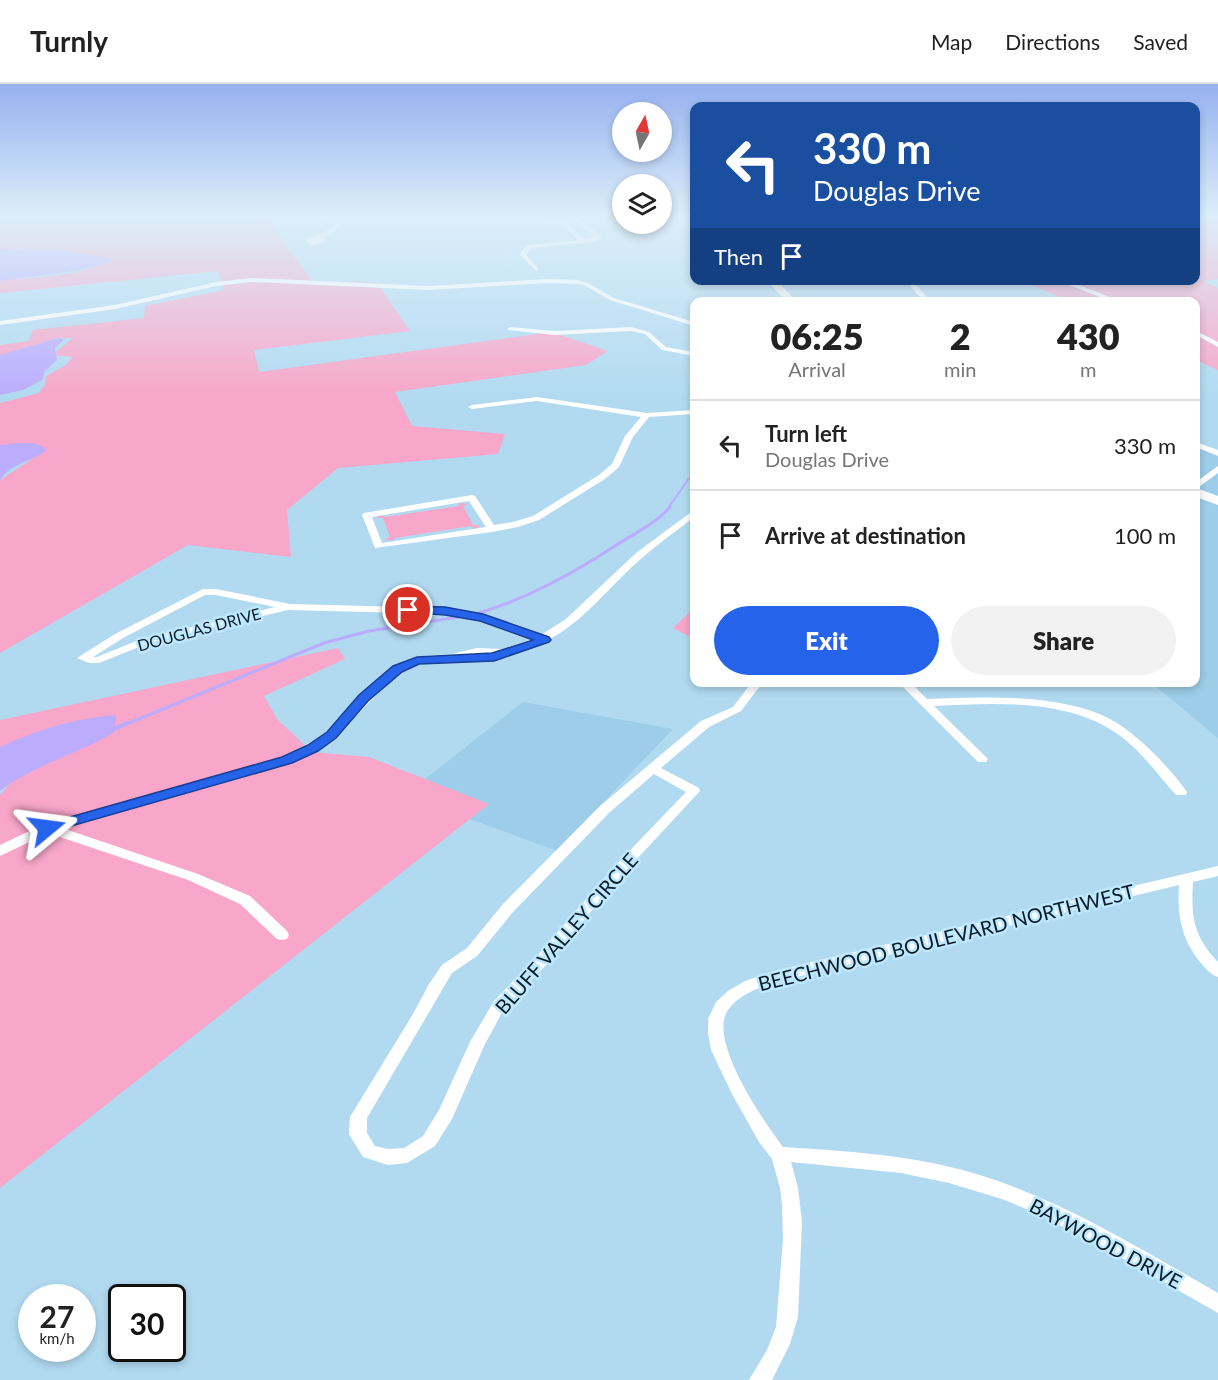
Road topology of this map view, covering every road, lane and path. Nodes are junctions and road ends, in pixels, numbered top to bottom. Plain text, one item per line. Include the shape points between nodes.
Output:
1 (762, 285) edge
2 (775, 285) edge
3 (913, 285) edge
4 (1068, 285) edge
5 (1074, 285) edge
6 (1100, 294) junction
7 (775, 297) edge
8 (789, 297) edge
9 (923, 297) edge
10 (1108, 297) edge
11 (0, 323) edge
12 (690, 323) edge
13 (510, 329) dead end
14 (1200, 335) edge
15 (1218, 345) edge
16 (690, 353) edge
17 (472, 407) dead end
18 (690, 412) edge
19 (648, 415) junction
20 (1200, 446) edge
21 (1218, 453) edge
22 (1218, 469) edge
23 (1200, 483) edge
24 (1200, 494) edge
25 (1218, 501) edge
26 (1200, 503) edge
27 (1218, 510) edge
28 (690, 516) edge
29 (492, 529) junction
30 (290, 607) junction
31 (545, 640) junction
32 (754, 687) edge
33 (908, 687) edge
34 (924, 703) junction
35 (982, 759) dead end
36 (652, 768) junction
37 (1181, 792) dead end
38 (47, 828) junction
39 (0, 851) edge
40 (1218, 871) edge
41 (1186, 880) junction
42 (282, 935) dead end
43 (1218, 971) edge
44 (778, 1154) junction
45 (1218, 1304) edge
46 (759, 1380) edge

1 - 7 main road
2 - 8 main road
3 - 9 street
4 - 6 street
5 - 6 street
6 - 10 street
11 - 12 street via 115,307 227,282 261,280 428,288 577,282 612,299
13 - 16 street via 555,333 631,329 646,333 664,349
14 - 15 street
17 - 19 street via 537,399
18 - 19 street
19 - 29 street via 623,446 616,465 602,477 536,518
20 - 21 street
22 - 23 street
24 - 25 main road
26 - 27 main road
28 - 31 street via 623,570 582,614
29 - 29 street via 378,546 367,515 472,498
30 - 30 street, DOUGLAS DRIVE via 145,641 99,660 83,658 203,592
30 - 31 street, DOUGLAS DRIVE via 445,611 483,618
31 - 38 street via 494,657 417,661 398,669 364,698 332,735 287,760
32 - 36 street, BLUFF VALLEY CIRCLE via 736,709 705,724
33 - 34 street
34 - 35 street
34 - 37 street via 1023,702 1106,720 1135,743
36 - 36 street, BLUFF VALLEY CIRCLE via 605,809 508,908 472,952 447,969 359,1117 358,1134 369,1152 388,1157 407,1155 429,1141 499,1005 694,791
38 - 39 street
38 - 42 street via 245,900
40 - 41 street, BEECHWOOD BOULEVARD NORTHWEST
41 - 43 street via 1184,915 1189,933
41 - 44 street, BEECHWOOD BOULEVARD NORTHWEST via 774,976 735,992 717,1014 717,1045 727,1070
44 - 45 street, BAYWOOD DRIVE via 872,1162 973,1181 1063,1216
44 - 46 street, BEECHWOOD BOULEVARD NORTHWEST via 791,1196 794,1233 786,1331

